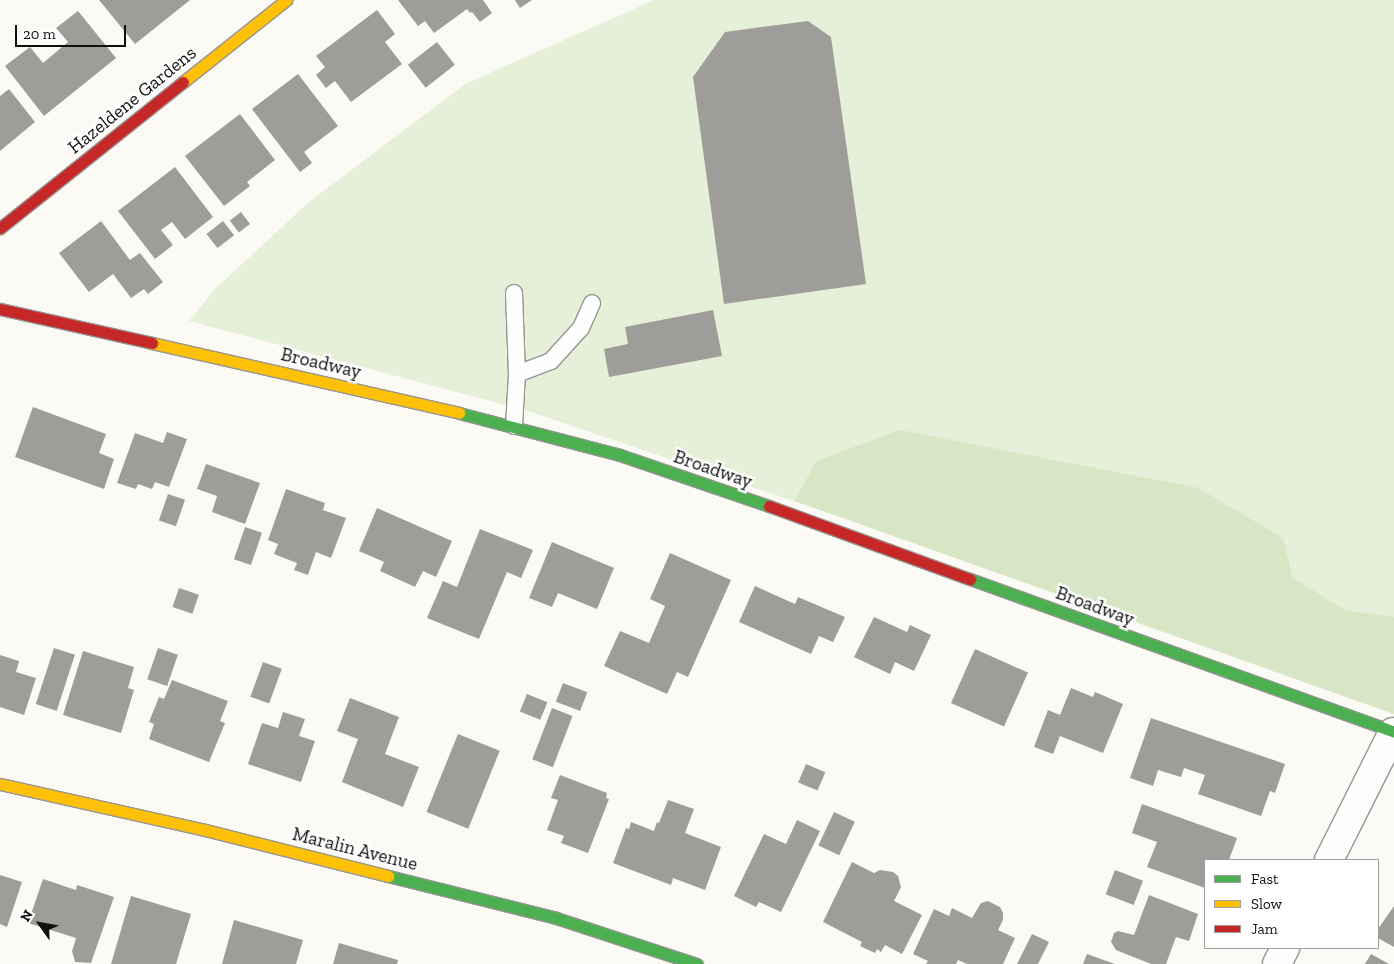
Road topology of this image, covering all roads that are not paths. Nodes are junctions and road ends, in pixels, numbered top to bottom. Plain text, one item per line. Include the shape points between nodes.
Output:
1 (286, 0) edge
2 (0, 228) edge
3 (514, 293) dead end
4 (592, 303) dead end
5 (0, 309) edge
6 (517, 374) junction
7 (514, 426) junction
8 (1394, 732) edge
9 (0, 784) edge
10 (1330, 859) edge
11 (1284, 949) edge
12 (697, 964) edge
13 (1277, 964) edge

1 - 2 street, Hazeldene Gardens
3 - 6 lane
4 - 6 lane via 581,328 551,361
5 - 7 street, Broadway
6 - 7 lane
7 - 8 street, Broadway via 620,455 780,510
8 - 10 street
9 - 12 street, Maralin Avenue via 205,830 556,918
11 - 13 street

